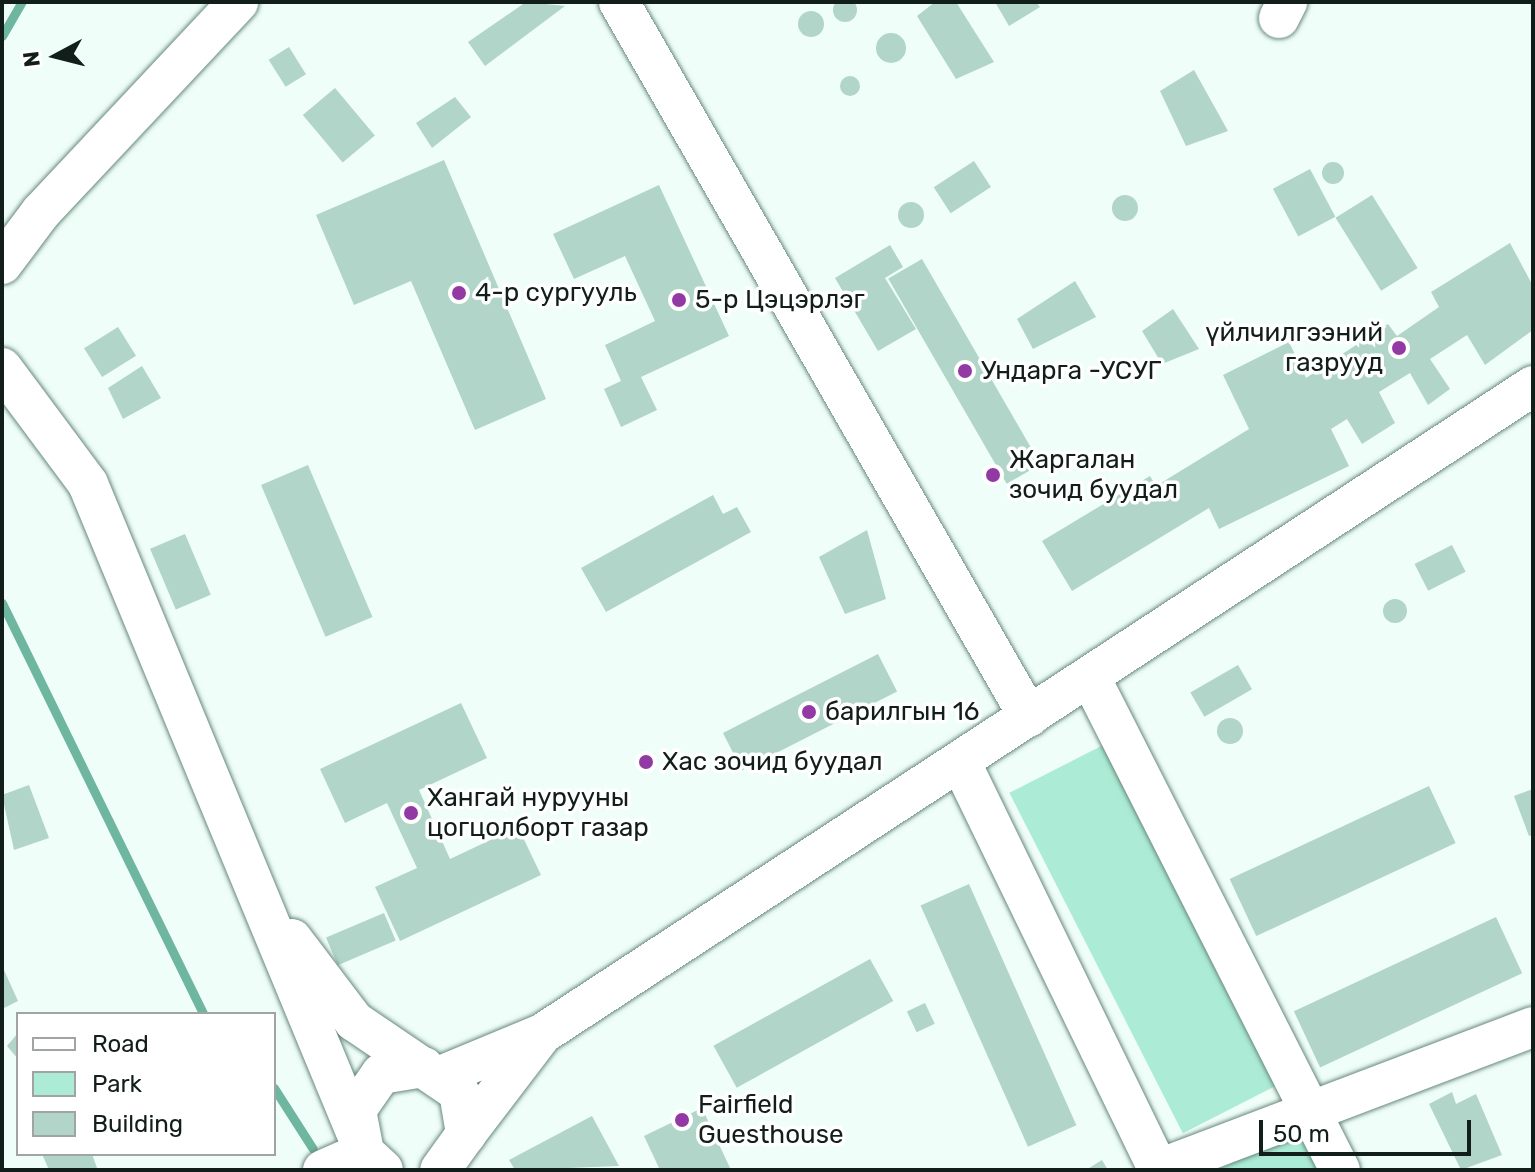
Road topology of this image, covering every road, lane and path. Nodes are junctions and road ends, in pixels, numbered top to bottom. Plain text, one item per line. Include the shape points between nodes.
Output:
1 (238, 2) edge
2 (619, 2) edge
3 (2, 264) edge
4 (2, 368) edge
5 (1533, 386) edge
6 (1092, 681) junction
7 (1029, 717) junction
8 (960, 761) junction
9 (265, 903) junction
10 (1533, 1027) edge
11 (542, 1034) junction
12 (433, 1071) junction
13 (1310, 1109) junction
14 (454, 1157) edge
15 (372, 1158) edge
16 (323, 1170) edge
17 (1159, 1170) edge
18 (1340, 1170) edge

1 - 3 street via 41,212
2 - 7 street
4 - 9 street via 88,484
5 - 6 street
6 - 7 street
6 - 13 street
7 - 8 street
8 - 11 street
8 - 17 street
9 - 12 street via 354,1021
9 - 15 street
10 - 13 street
11 - 12 street
11 - 14 street
12 - 14 street via 467,1112
12 - 15 street via 401,1066 373,1082 356,1110
13 - 17 street
13 - 18 street
15 - 16 street

